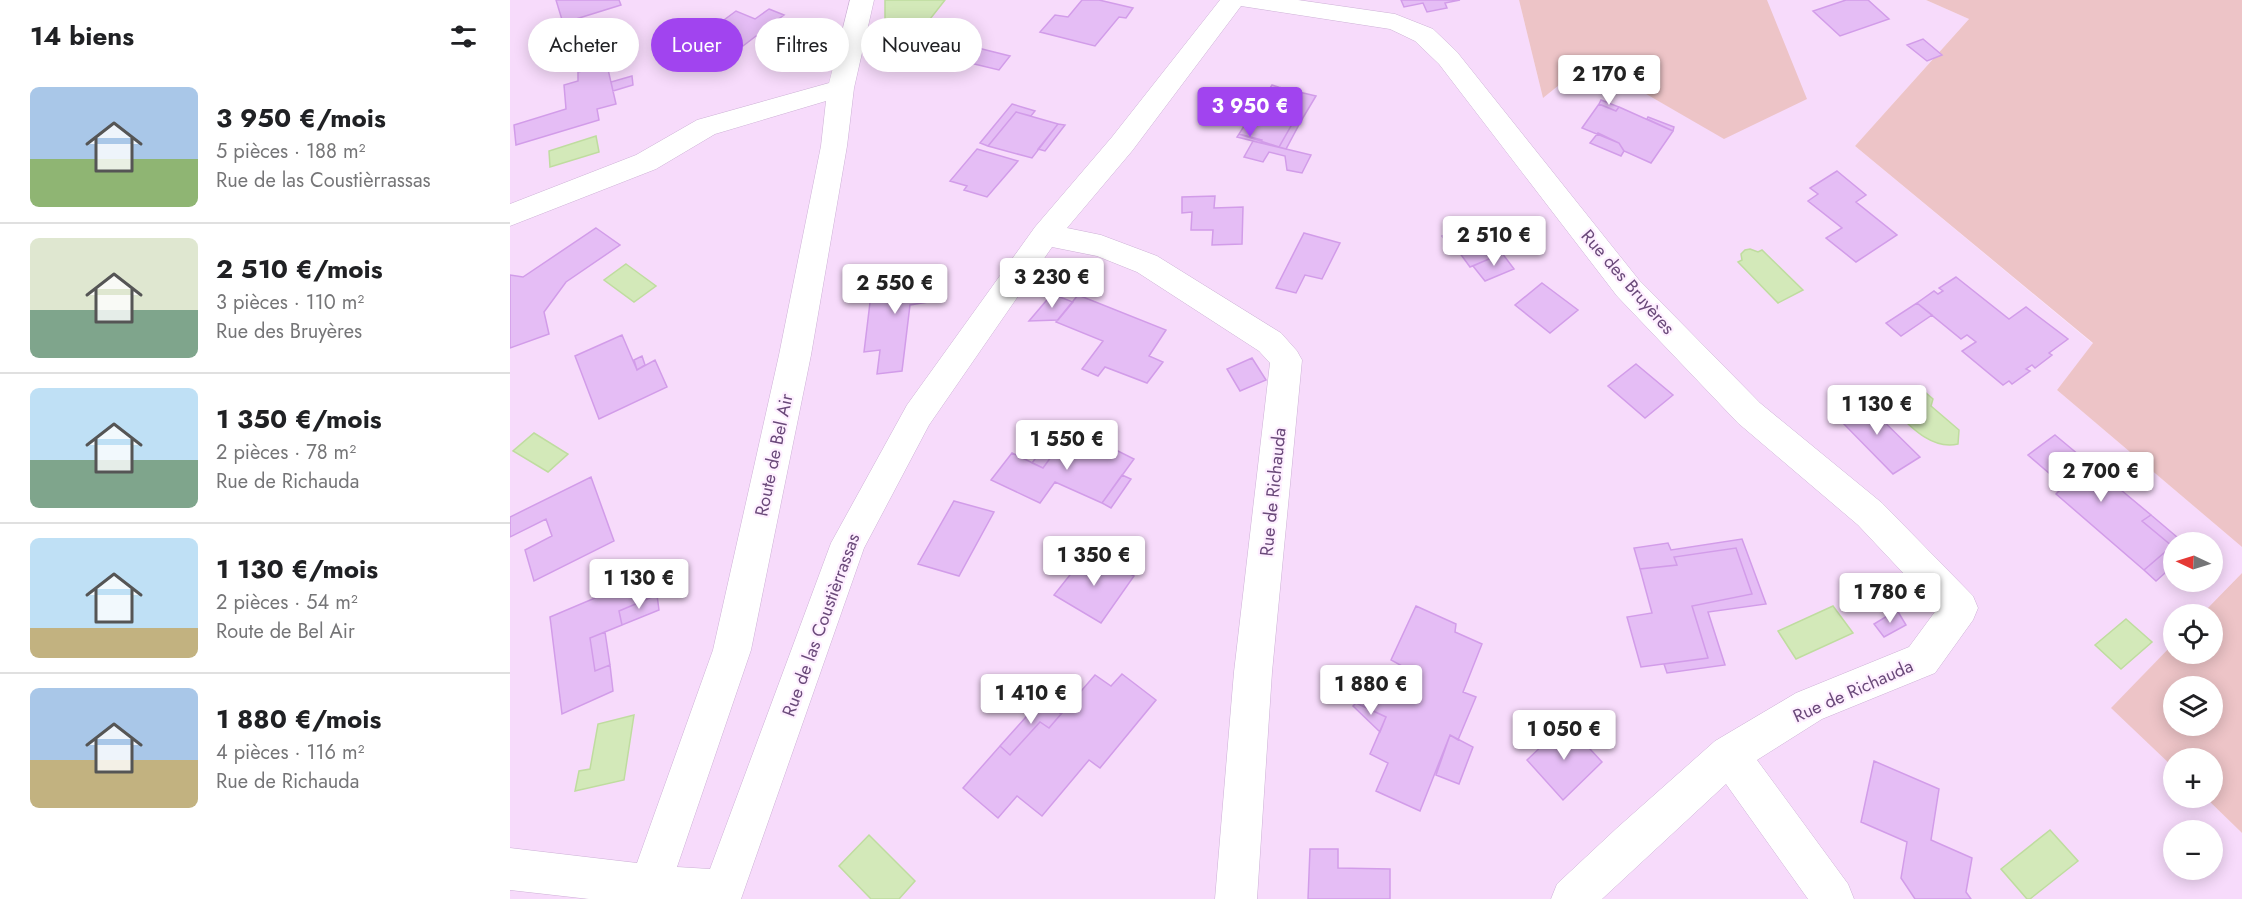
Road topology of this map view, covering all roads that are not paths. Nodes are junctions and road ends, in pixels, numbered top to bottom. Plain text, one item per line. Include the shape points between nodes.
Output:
1 (862, 0) edge
2 (1233, 0) edge
3 (1246, 0) edge
4 (842, 88) junction
5 (510, 215) edge
6 (1045, 235) junction
7 (1960, 608) joint
8 (1729, 755) junction
9 (510, 869) edge
10 (648, 892) edge
11 (1236, 899) edge
12 (1572, 899) edge
13 (1833, 899) edge

1 - 4 street, Route de Bel Air
2 - 6 street, Rue de las Coustièrrassas via 1122,144
3 - 7 street, Rue des Bruyères via 1395,22 1424,35 1448,58 1628,288 1749,413 1870,514
4 - 5 street via 706,127 646,162
4 - 10 street, Route de Bel Air via 795,356 732,650
6 - 10 street, Rue de las Coustièrrassas via 918,415 848,543 723,891
6 - 11 street, Rue de Richauda via 1101,246 1147,264 1270,342 1286,360 1253,672
7 - 8 street, Rue de Richauda via 1922,660 1809,706
8 - 12 street, Rue de Richauda
8 - 13 street
9 - 10 street

